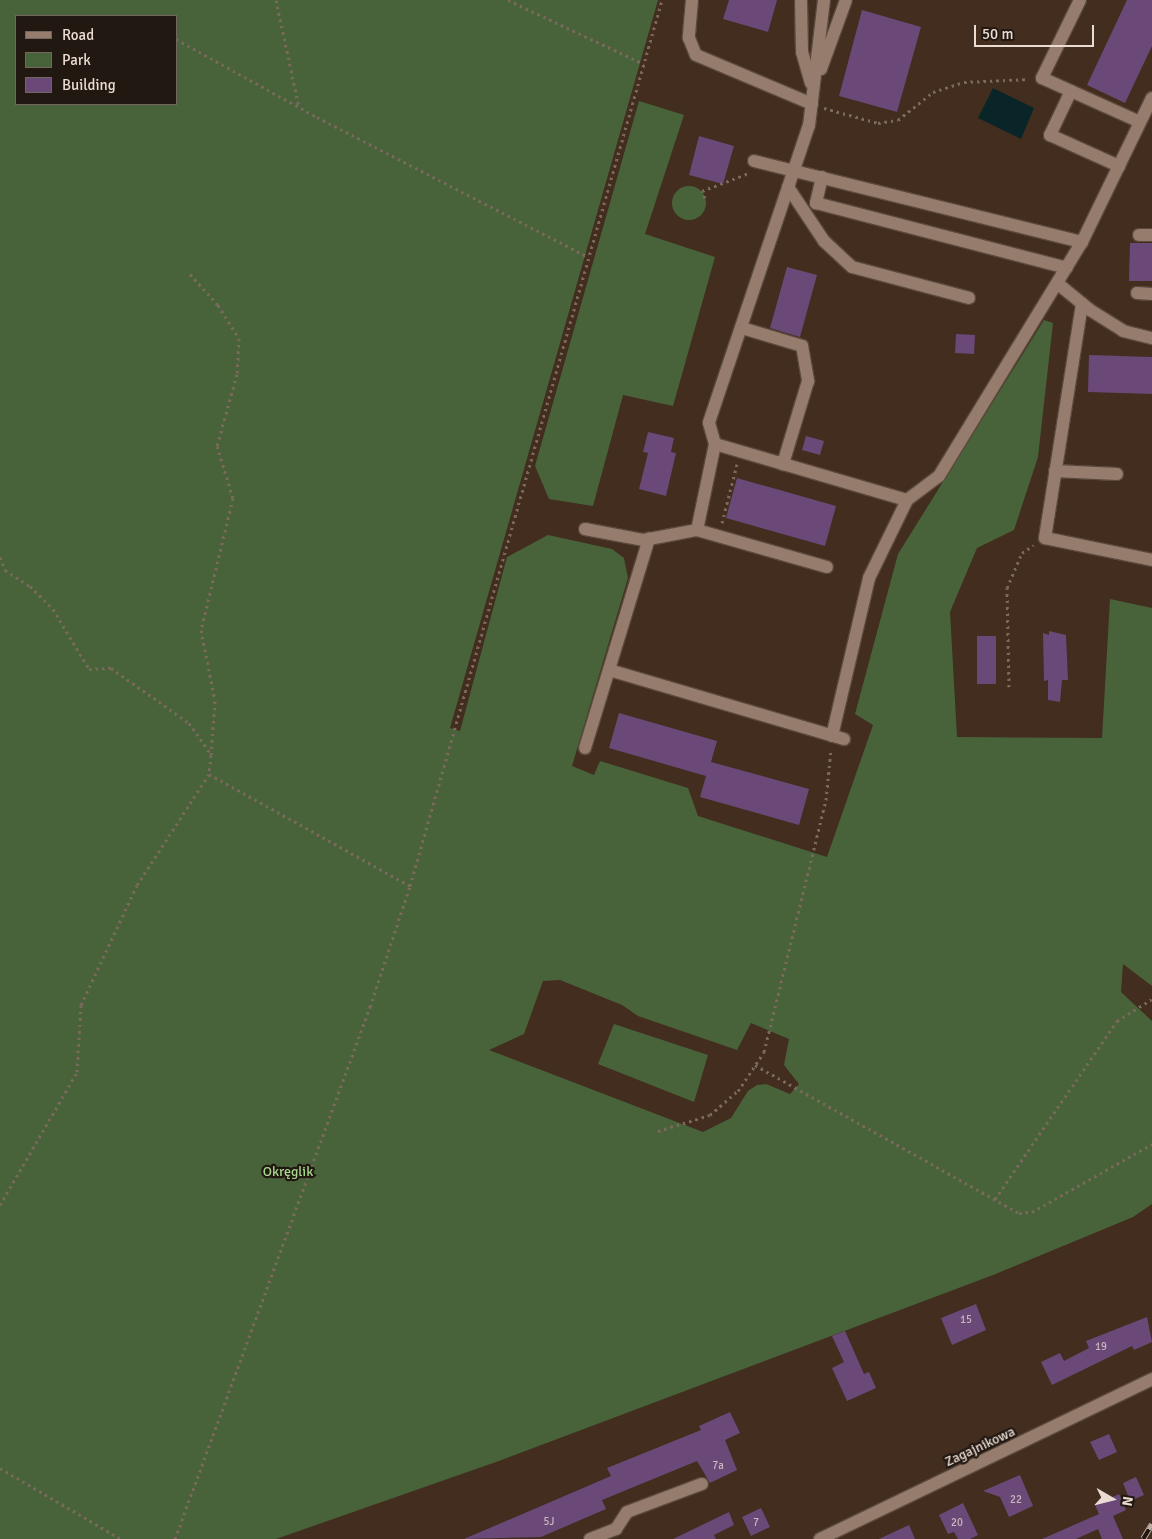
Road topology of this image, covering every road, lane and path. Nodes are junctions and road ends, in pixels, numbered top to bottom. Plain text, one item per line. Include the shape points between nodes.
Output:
1 (276, 0) edge
2 (508, 0) edge
3 (662, 0) edge
4 (692, 0) edge
5 (801, 0) edge
6 (824, 0) edge
7 (846, 0) edge
8 (1080, 0) edge
9 (178, 39) edge
10 (644, 64) junction
11 (1042, 78) junction
12 (813, 90) junction
13 (1070, 91) junction
14 (1152, 98) edge
15 (812, 104) junction
16 (299, 107) junction
17 (1140, 122) junction
18 (754, 161) dead end
19 (771, 165) junction
20 (1119, 166) junction
21 (794, 170) junction
22 (822, 177) junction
23 (788, 187) junction
24 (705, 198) dead end
25 (1082, 242) junction
26 (588, 257) junction
27 (1067, 268) junction
28 (190, 274) dead end
29 (1057, 283) junction
30 (1137, 294) dead end
31 (1152, 294) edge
32 (969, 298) dead end
33 (1082, 304) junction
34 (742, 328) junction
35 (1152, 338) edge
36 (715, 444) junction
37 (741, 451) junction
38 (784, 464) junction
39 (1055, 472) junction
40 (1117, 474) dead end
41 (907, 500) junction
42 (585, 529) dead end
43 (696, 530) junction
44 (718, 536) junction
45 (1045, 538) junction
46 (649, 539) junction
47 (0, 557) edge
48 (1152, 560) edge
49 (827, 567) dead end
50 (609, 670) junction
51 (1009, 687) dead end
52 (838, 738) junction
53 (585, 748) dead end
54 (211, 755) junction
55 (209, 774) junction
56 (410, 886) junction
57 (1152, 999) edge
58 (755, 1065) junction
59 (658, 1131) dead end
60 (1152, 1144) edge
61 (995, 1199) junction
62 (0, 1205) edge
63 (1152, 1379) edge
64 (0, 1468) edge
65 (702, 1484) dead end
66 (121, 1539) edge
67 (175, 1539) edge
68 (590, 1539) edge
69 (820, 1539) edge

1 - 16 path
2 - 10 path
3 - 10 path
4 - 15 street via 689,38 696,55
5 - 12 street via 802,52
6 - 12 street
7 - 12 street
8 - 11 street
9 - 16 path
10 - 26 path
11 - 13 street
11 - 15 path via 964,82 933,92 898,120 878,123
12 - 15 street
13 - 17 street
13 - 20 street via 1050,135
14 - 17 street
15 - 21 street
16 - 26 path
17 - 20 street
18 - 19 street
19 - 21 street
19 - 24 path via 702,191
20 - 25 street
21 - 22 street
21 - 23 street
22 - 25 street
22 - 27 street via 816,203
23 - 32 street via 824,241 852,267
23 - 34 street
25 - 27 street
26 - 56 path
27 - 29 street
28 - 54 path via 218,305 239,338 237,374 218,446 233,498 202,630 215,701
29 - 33 street
29 - 41 street via 939,476
30 - 31 street
33 - 35 street via 1123,331
33 - 39 street
34 - 36 street via 709,423
34 - 38 street via 802,346 808,381
36 - 37 street
36 - 43 street
37 - 38 street
37 - 44 path
38 - 41 street
39 - 40 street
39 - 45 street
41 - 52 street via 869,578
42 - 46 street
43 - 44 street
43 - 46 street
44 - 49 street
45 - 48 street
45 - 51 path via 1022,553 1007,588
46 - 50 street
47 - 54 path via 6,570 30,586 53,609 89,669 111,668 135,682 156,702 174,710 189,723
50 - 52 street
50 - 53 street
52 - 58 path via 826,800 764,1052
54 - 55 path
55 - 56 path
55 - 62 path via 137,885 80,1005 77,1072
56 - 67 path via 366,1016
57 - 61 path via 1117,1021
58 - 59 path via 738,1091 710,1115
58 - 61 path
60 - 61 path via 1032,1212 1019,1213
63 - 69 street, Zagajnikowa
64 - 66 path
65 - 68 street via 627,1512 616,1529

